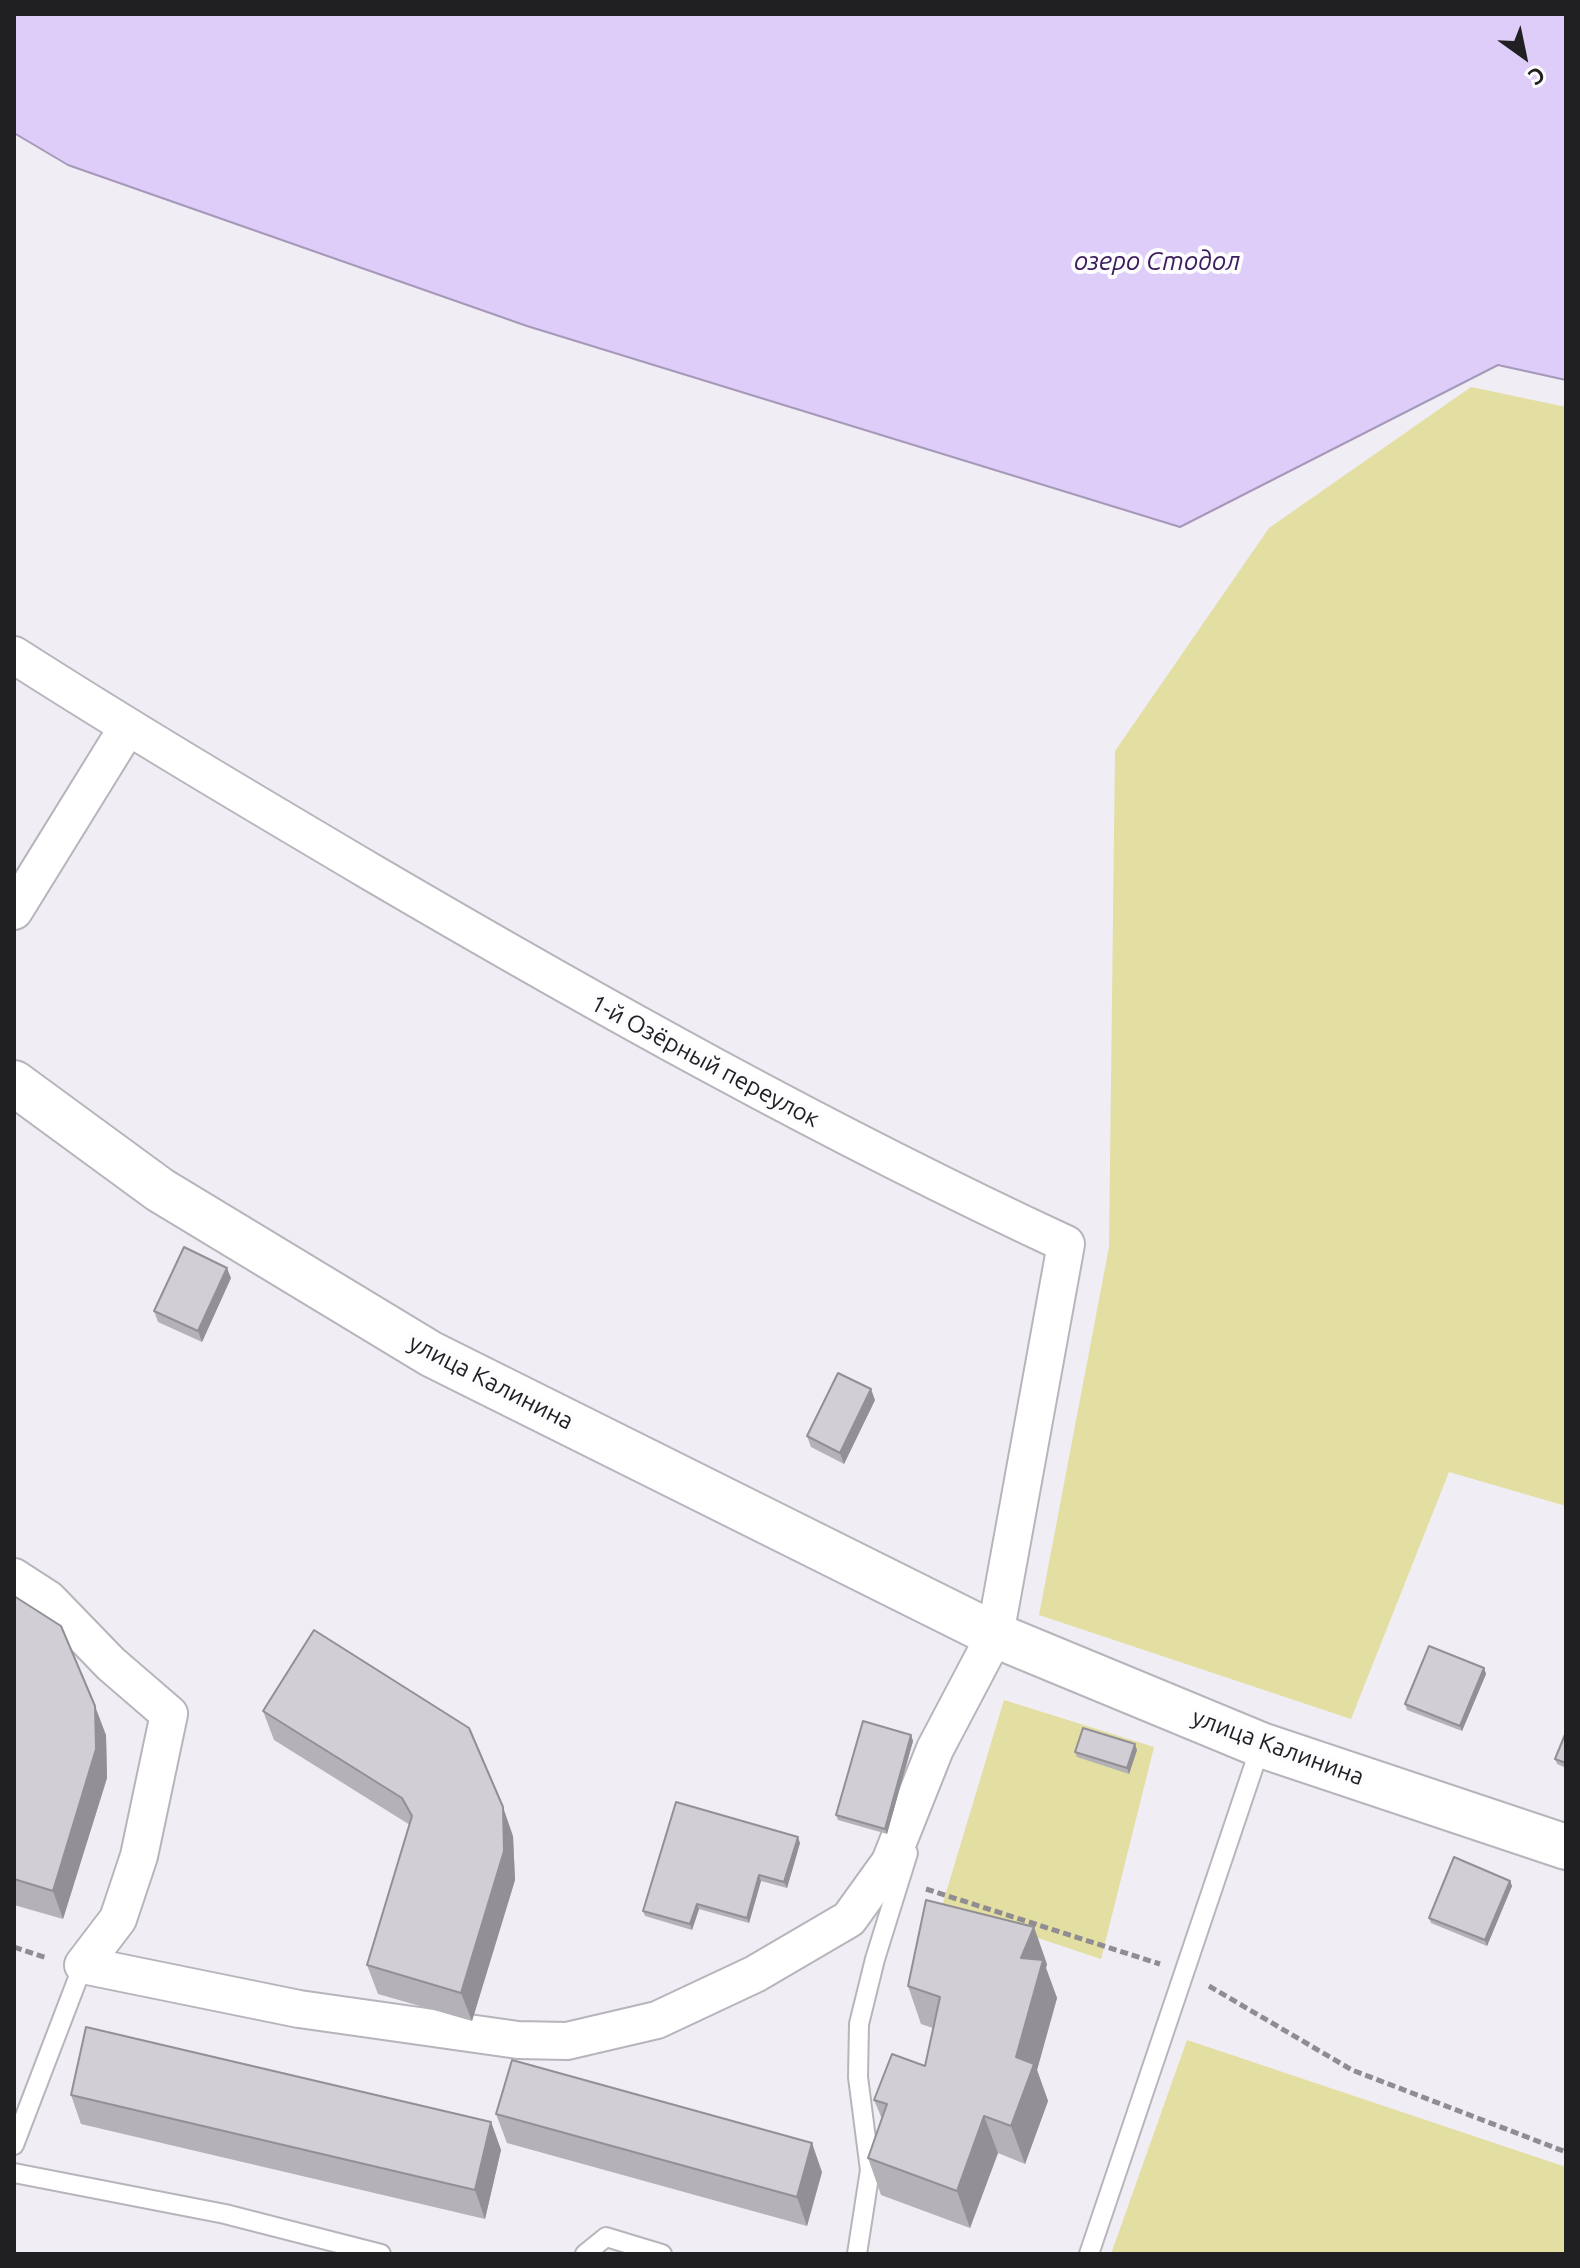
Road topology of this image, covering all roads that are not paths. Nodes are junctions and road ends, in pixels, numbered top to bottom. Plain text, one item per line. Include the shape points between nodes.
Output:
1 (14, 655) edge
2 (127, 728) junction
3 (14, 911) edge
4 (14, 1083) edge
5 (14, 1577) edge
6 (995, 1635) junction
7 (1261, 1745) junction
8 (935, 1749) junction
9 (1566, 1847) edge
10 (83, 1965) junction
11 (14, 2145) edge
12 (14, 2173) edge
13 (381, 2254) edge
14 (585, 2254) edge
15 (662, 2254) edge
16 (857, 2254) edge
17 (1089, 2254) edge

1 - 2 street, 1-й Озёрный переулок
2 - 3 street
2 - 6 street, 1-й Озёрный переулок via 581,996 948,1189 1066,1244
4 - 6 main road, улица Калинина via 160,1190 431,1354
5 - 10 street via 48,1599 169,1714 139,1856 118,1919
6 - 7 main road, улица Калинина
6 - 8 street
7 - 9 main road, улица Калинина
7 - 17 lane
8 - 10 street via 890,1862 849,1919 755,1974 657,2020 567,2041 518,2040 315,2011
8 - 16 lane via 859,2024 858,2077 870,2170
10 - 11 lane
12 - 13 lane via 225,2214
14 - 15 lane via 606,2237

